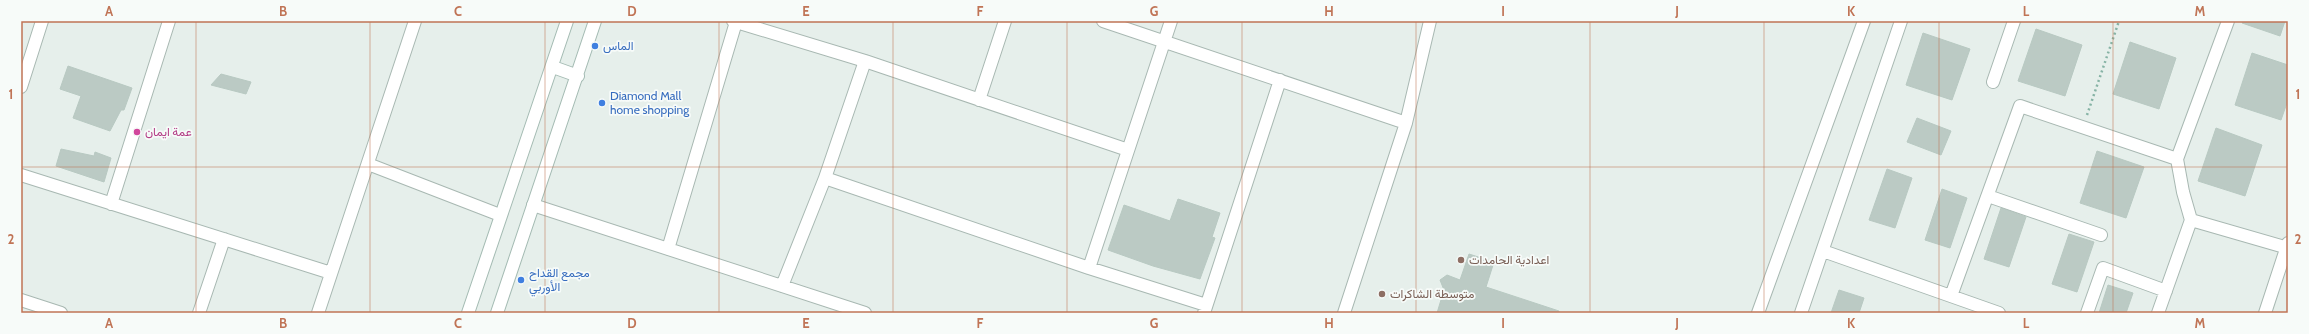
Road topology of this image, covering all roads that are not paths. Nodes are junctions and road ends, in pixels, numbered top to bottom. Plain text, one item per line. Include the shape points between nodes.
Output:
1 (42, 21) edge
2 (169, 21) edge
3 (415, 21) edge
4 (568, 21) edge
5 (595, 21) edge
6 (735, 21) edge
7 (1005, 21) edge
8 (1103, 21) edge
9 (1171, 21) edge
10 (1430, 21) edge
11 (1864, 21) edge
12 (1901, 21) edge
13 (2014, 21) edge
14 (2228, 21) edge
15 (1164, 41) junction
16 (26, 51) edge
17 (865, 61) junction
18 (553, 67) junction
19 (578, 76) junction
20 (1280, 80) junction
21 (1993, 82) dead end
22 (21, 87) edge
23 (979, 100) junction
24 (1406, 123) junction
25 (1128, 150) junction
26 (2177, 159) junction
27 (368, 164) junction
28 (21, 175) edge
29 (825, 178) junction
30 (1988, 196) junction
31 (111, 204) junction
32 (533, 205) junction
33 (500, 215) junction
34 (2191, 220) junction
35 (2101, 234) dead end
36 (224, 239) junction
37 (2288, 246) edge
38 (668, 249) junction
39 (1823, 251) junction
40 (1089, 268) junction
41 (331, 273) junction
42 (782, 286) junction
43 (2166, 292) junction
44 (1951, 296) junction
45 (21, 300) edge
46 (1205, 309) edge
47 (61, 313) edge
48 (199, 313) edge
49 (318, 313) edge
50 (468, 313) edge
51 (497, 313) edge
52 (865, 313) edge
53 (1344, 313) edge
54 (1758, 313) edge
55 (1801, 313) edge
56 (1999, 313) edge
57 (2087, 313) edge
58 (2158, 313) edge
59 (2265, 313) edge

1 - 16 street
2 - 31 street
3 - 27 street
4 - 18 street
5 - 19 street
6 - 17 street
6 - 38 street
7 - 23 street
8 - 15 street
9 - 15 street
10 - 24 street
11 - 54 street
12 - 39 street
13 - 21 street
14 - 26 street
15 - 20 street
15 - 25 street
16 - 22 street
17 - 23 street
17 - 29 street
18 - 19 street
18 - 33 street
19 - 32 street
20 - 24 street
20 - 46 street
23 - 25 street
24 - 53 street
25 - 40 street
26 - 30 street via 2020,106
26 - 34 street
27 - 33 street
27 - 41 street
28 - 31 street
29 - 40 street
29 - 42 street
30 - 35 street
30 - 44 street
31 - 36 street
32 - 38 street
32 - 51 street
33 - 50 street
34 - 37 street
34 - 43 street
36 - 41 street
36 - 48 street
37 - 59 street
38 - 42 street
39 - 44 street
39 - 55 street
40 - 46 street
41 - 49 street
42 - 52 street
43 - 57 street via 2103,268
43 - 58 street
44 - 56 street
45 - 47 street

